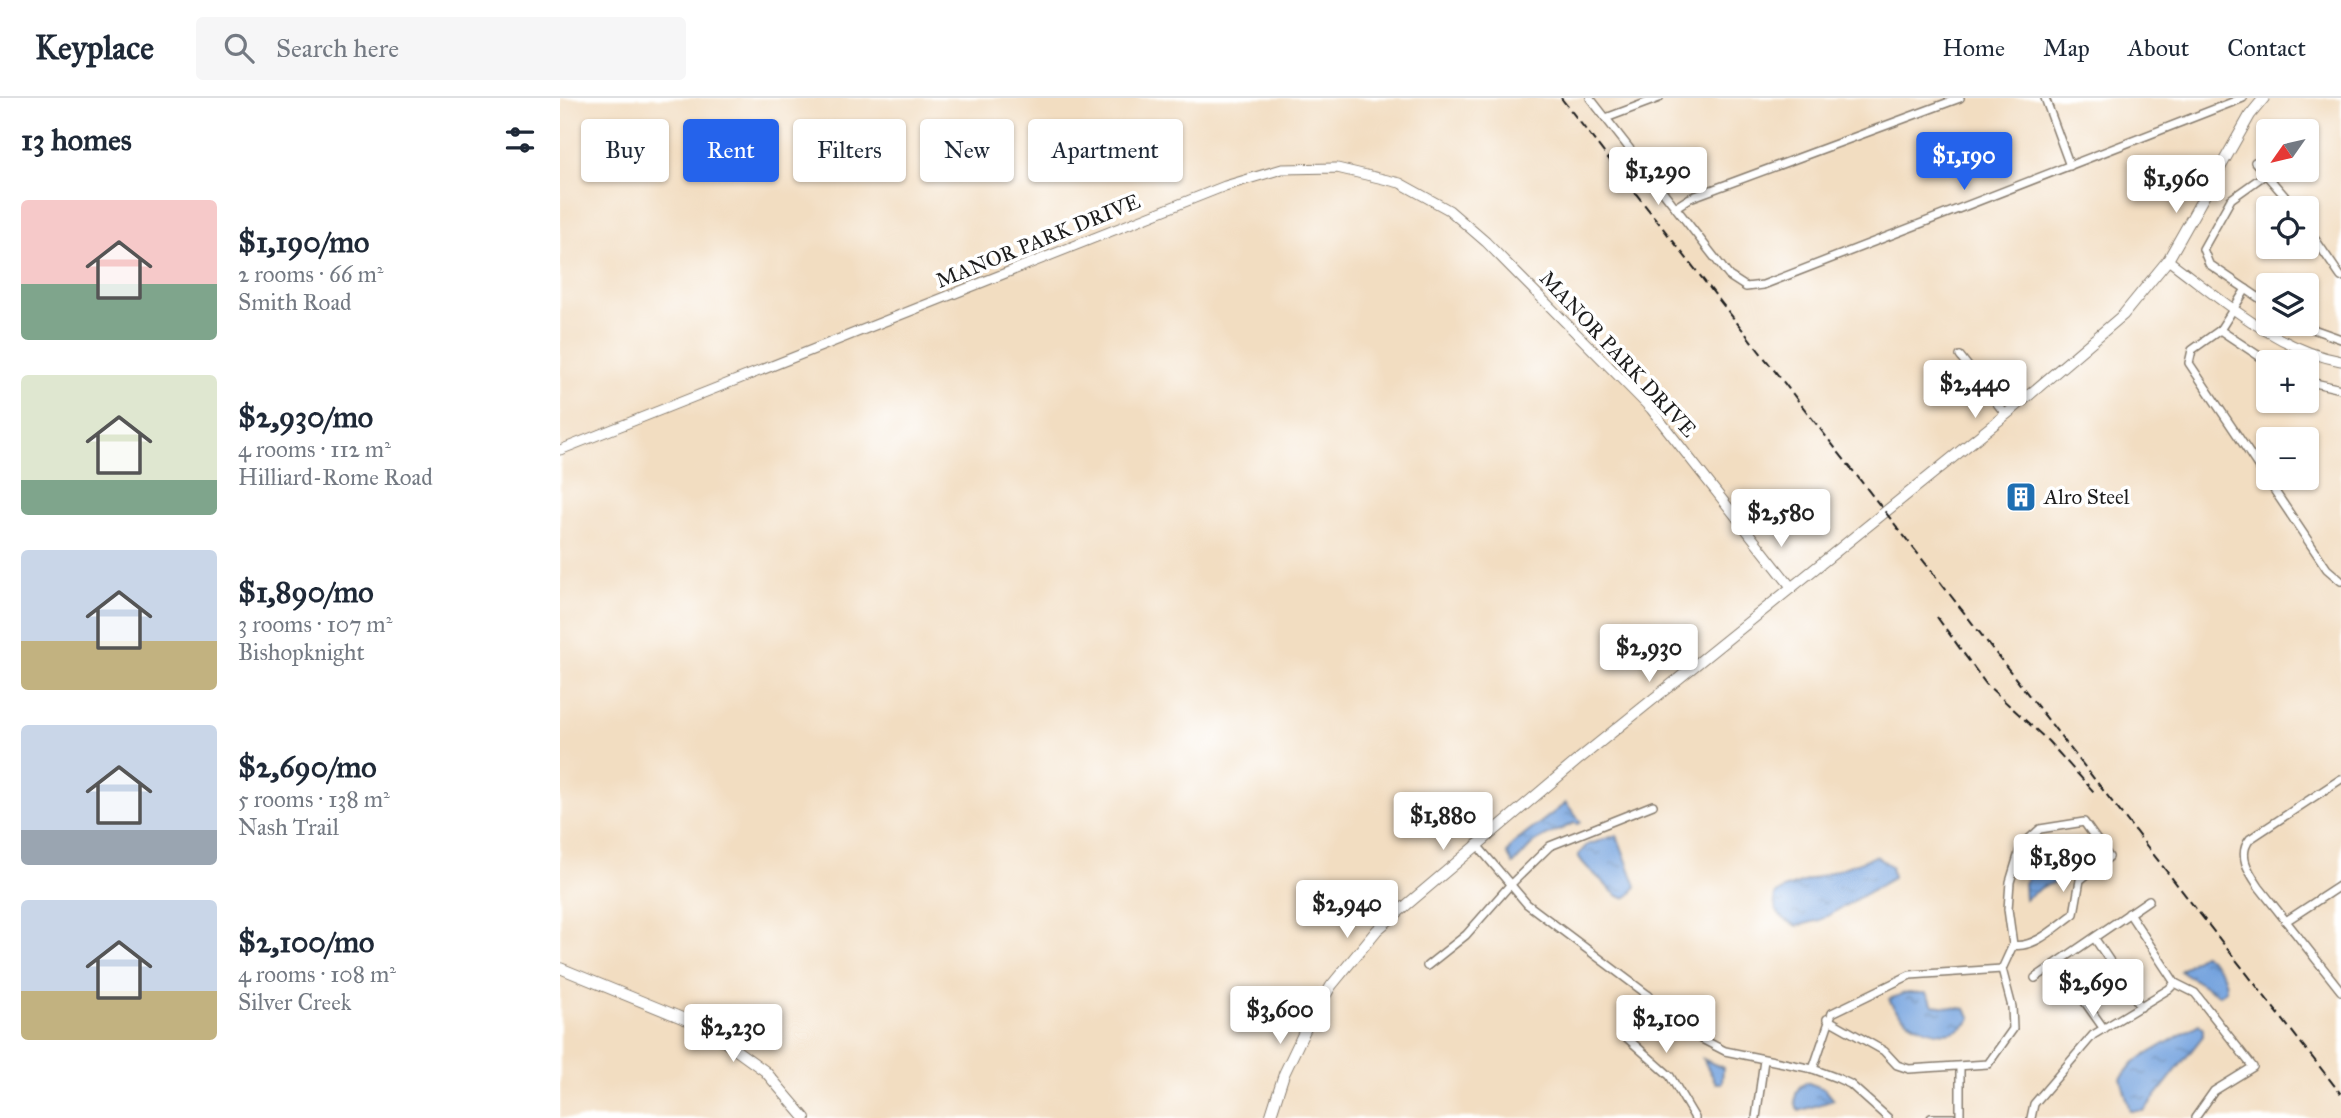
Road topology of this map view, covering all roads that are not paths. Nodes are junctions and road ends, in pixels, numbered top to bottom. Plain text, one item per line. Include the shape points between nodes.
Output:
1 (1590, 98) edge
2 (1659, 98) edge
3 (1960, 98) edge
4 (2045, 98) edge
5 (2243, 98) edge
6 (2264, 98) edge
7 (1606, 118) junction
8 (2070, 166) junction
9 (2256, 181) edge
10 (2273, 182) edge
11 (2285, 196) edge
12 (1676, 207) junction
13 (2319, 245) edge
14 (2168, 260) junction
15 (2341, 277) edge
16 (2245, 289) junction
17 (2256, 296) edge
18 (2232, 307) junction
19 (2220, 330) junction
20 (2319, 331) edge
21 (2341, 339) edge
22 (2256, 354) edge
23 (1960, 356) dead end
24 (2341, 360) edge
25 (2319, 384) edge
26 (2341, 389) edge
27 (2006, 415) junction
28 (560, 450) edge
29 (2341, 581) edge
30 (1792, 588) junction
31 (2341, 779) edge
32 (1653, 805) dead end
33 (1476, 844) junction
34 (1510, 885) junction
35 (2341, 885) edge
36 (2149, 900) dead end
37 (2129, 914) junction
38 (2286, 921) junction
39 (2095, 939) junction
40 (2012, 945) junction
41 (2058, 964) junction
42 (1427, 966) dead end
43 (560, 968) edge
44 (2002, 970) junction
45 (2035, 978) dead end
46 (2175, 983) junction
47 (2341, 991) edge
48 (1648, 995) junction
49 (2141, 1007) junction
50 (1827, 1019) junction
51 (2104, 1029) junction
52 (1764, 1060) junction
53 (1960, 1067) junction
54 (1813, 1069) junction
55 (805, 1118) edge
56 (1270, 1118) edge
57 (1695, 1118) edge
58 (1756, 1118) edge
59 (1888, 1118) edge
60 (1931, 1118) edge
61 (1953, 1118) edge
62 (1960, 1118) edge
63 (2031, 1118) edge
64 (2194, 1118) edge

1 - 7 street
2 - 7 street
3 - 12 street
4 - 8 street
5 - 8 street
6 - 14 main road
7 - 12 street
8 - 12 street via 1763,285 1746,287 1729,276
9 - 16 street via 2231,198 2203,249 2209,264
10 - 11 street
13 - 15 street
14 - 18 street
14 - 27 main road via 2123,315
16 - 17 street
16 - 18 street
18 - 19 street
18 - 24 street via 2305,352
19 - 22 street
19 - 29 street via 2192,350 2189,363 2327,569
20 - 21 street
23 - 27 street
25 - 26 street
27 - 30 main road
28 - 30 street, MANOR PARK DRIVE via 1225,186 1282,169 1337,168 1400,183 1469,226 1651,409
30 - 33 main road
31 - 38 street via 2250,839 2244,848 2248,870
32 - 34 street via 1549,846
33 - 34 street
33 - 56 main road via 1397,910 1345,966 1304,1030
34 - 42 street via 1466,935
34 - 48 street via 1527,904
35 - 38 street
36 - 37 street
37 - 39 street
37 - 46 street
38 - 47 street
39 - 41 street
39 - 49 street
40 - 40 street via 2031,943 2074,914 2080,880 2109,857 2084,822 2040,829 2021,846 2010,882
40 - 44 street
41 - 45 street
41 - 51 street
43 - 55 main road via 704,1027 765,1071
44 - 50 street via 1910,975
44 - 53 street via 2013,1029 1988,1065
46 - 49 street
46 - 64 street via 2195,993 2253,1067 2214,1091
48 - 52 street via 1696,1035 1725,1051
48 - 57 street via 1625,1025 1627,1038 1670,1076
49 - 51 street
50 - 53 street via 1903,1067
50 - 54 street
51 - 63 street via 2080,1048 2034,1104
52 - 54 street
52 - 58 street
53 - 62 street
54 - 59 street via 1850,1084
60 - 61 street

